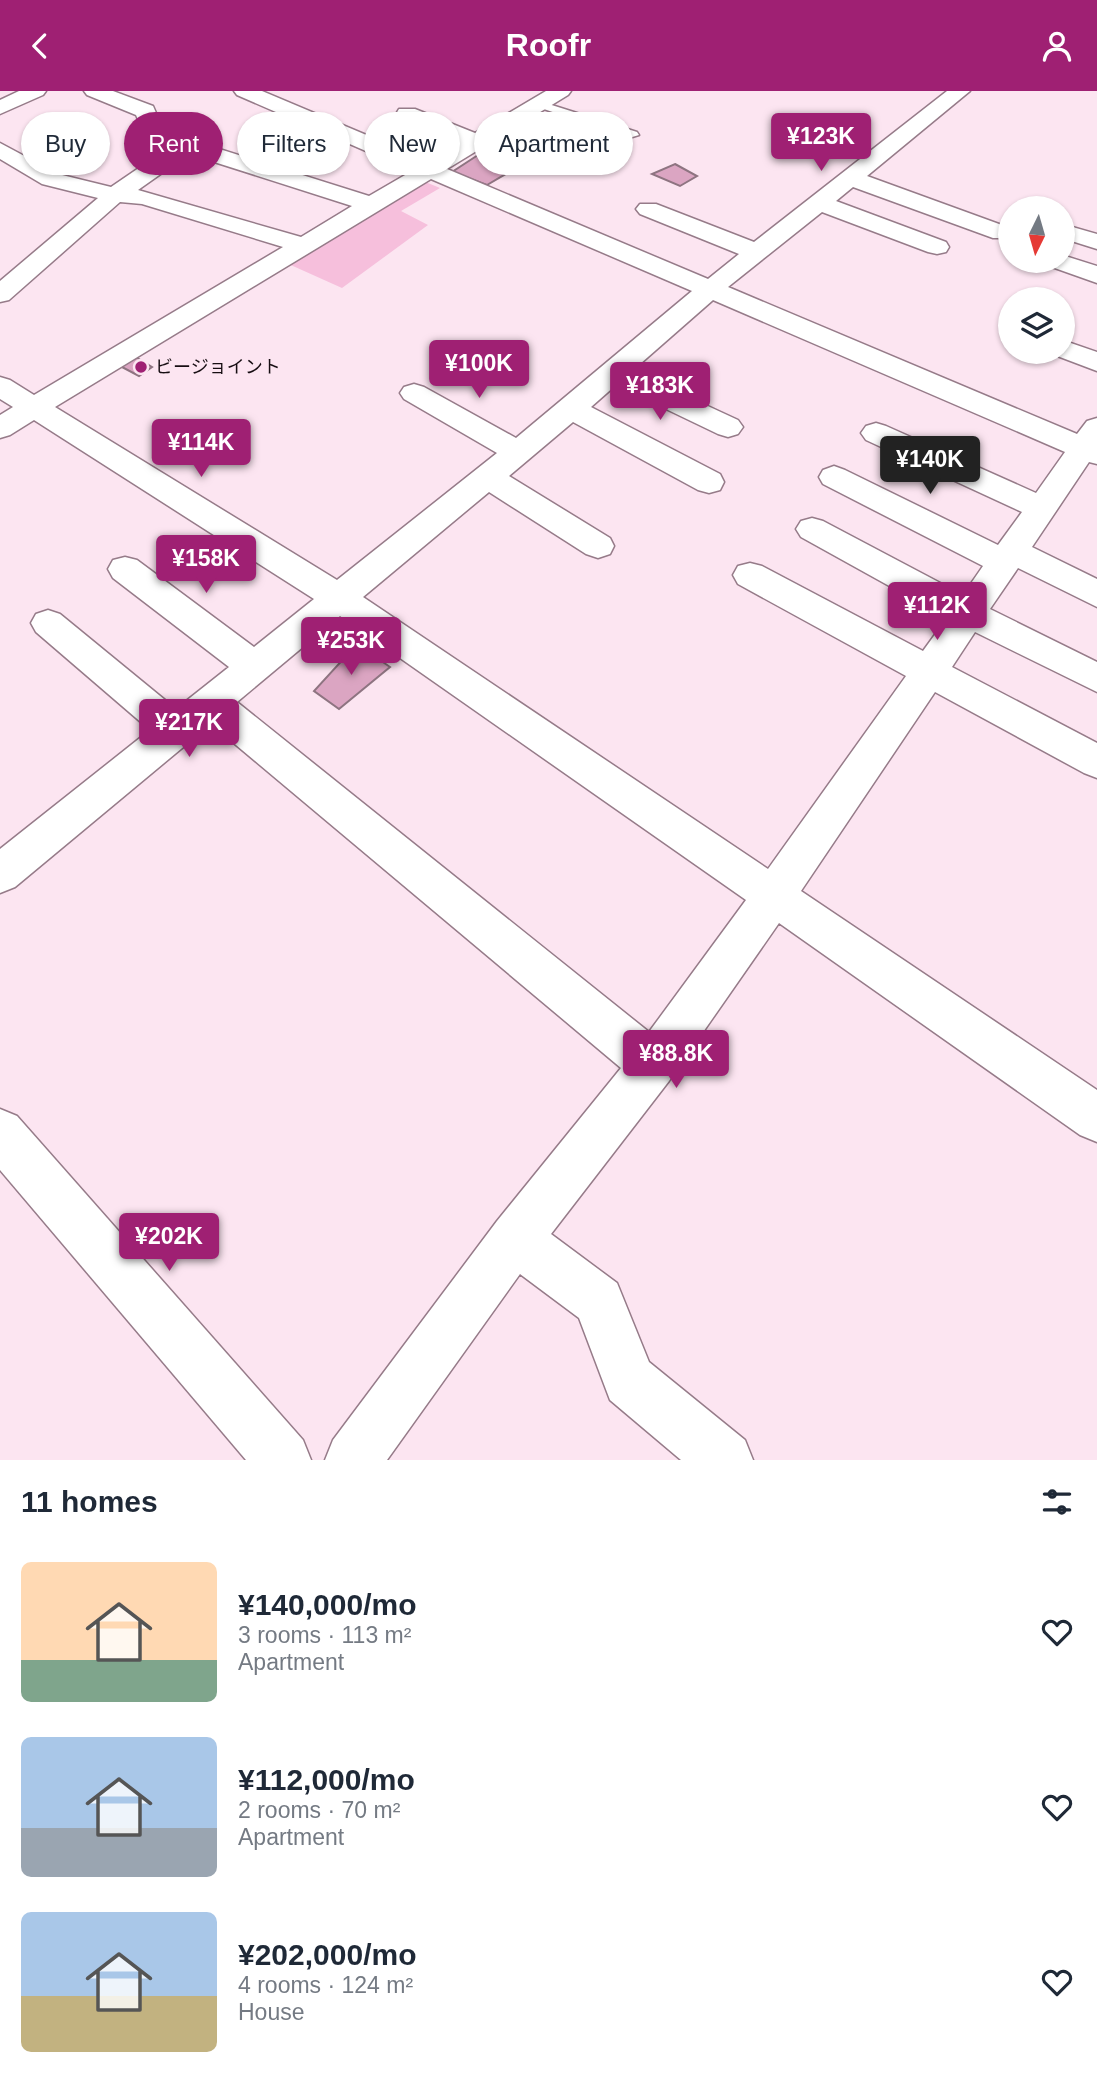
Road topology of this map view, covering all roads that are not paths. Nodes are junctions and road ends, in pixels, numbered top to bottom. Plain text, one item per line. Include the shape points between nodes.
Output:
1 (36, 91) edge
2 (94, 91) edge
3 (244, 91) edge
4 (960, 91) edge
5 (543, 96) edge
6 (0, 108) edge
7 (146, 112) edge
8 (521, 112) edge
9 (580, 112) edge
10 (364, 142) edge
11 (0, 150) edge
12 (223, 158) edge
13 (144, 175) edge
14 (417, 175) edge
15 (441, 175) edge
16 (850, 179) junction
17 (115, 195) junction
18 (820, 203) junction
19 (370, 204) junction
20 (648, 209) dead end
21 (998, 232) edge
22 (1075, 235) edge
23 (1097, 242) edge
24 (302, 245) junction
25 (937, 247) dead end
26 (757, 252) junction
27 (1075, 267) edge
28 (1097, 275) edge
29 (709, 290) junction
30 (0, 294) edge
31 (1075, 353) edge
32 (1097, 362) edge
33 (613, 373) junction
34 (0, 386) edge
35 (414, 393) dead end
36 (35, 406) junction
37 (572, 409) junction
38 (728, 426) dead end
39 (0, 428) edge
40 (876, 433) dead end
41 (1092, 443) edge
42 (518, 452) junction
43 (487, 477) junction
44 (834, 477) dead end
45 (709, 482) dead end
46 (1041, 508) junction
47 (812, 529) dead end
48 (598, 546) dead end
49 (1007, 556) junction
50 (125, 569) dead end
51 (750, 575) dead end
52 (1097, 594) edge
53 (338, 597) junction
54 (967, 613) junction
55 (48, 623) dead end
56 (254, 666) junction
57 (929, 670) junction
58 (1097, 678) edge
59 (211, 702) junction
60 (177, 731) junction
61 (1097, 762) edge
62 (0, 874) edge
63 (774, 895) junction
64 (653, 1065) junction
65 (1097, 1118) edge
66 (0, 1133) edge
67 (515, 1238) junction
68 (283, 1460) edge
69 (353, 1460) edge
70 (725, 1460) edge

1 - 6 street
2 - 7 street
3 - 10 street
4 - 16 street
5 - 8 street
5 - 9 lane
11 - 17 street via 50,179
12 - 19 street
13 - 17 street
14 - 19 street
15 - 29 street
16 - 18 street
16 - 21 street
17 - 24 street via 145,197
17 - 30 street
18 - 25 street
18 - 26 street
19 - 24 street
20 - 26 street
22 - 23 street
24 - 36 street
26 - 29 street
27 - 28 street
29 - 33 street
29 - 41 street
31 - 32 street
33 - 37 street
33 - 38 street
34 - 36 street
35 - 42 street
36 - 39 street
36 - 53 street
37 - 42 street
37 - 45 street
40 - 46 street
41 - 46 street
42 - 43 street
43 - 48 street
43 - 53 street
44 - 49 street
46 - 49 street
47 - 54 street
49 - 52 street
49 - 54 street
50 - 56 street
51 - 57 street
53 - 56 street
53 - 63 street
54 - 57 street
54 - 58 street
55 - 60 street
56 - 59 street
57 - 61 street
57 - 63 street
59 - 60 street
59 - 64 street
60 - 62 street
63 - 64 street
63 - 65 street
64 - 67 street
66 - 68 street
67 - 69 street
67 - 70 street via 599,1301 629,1381

